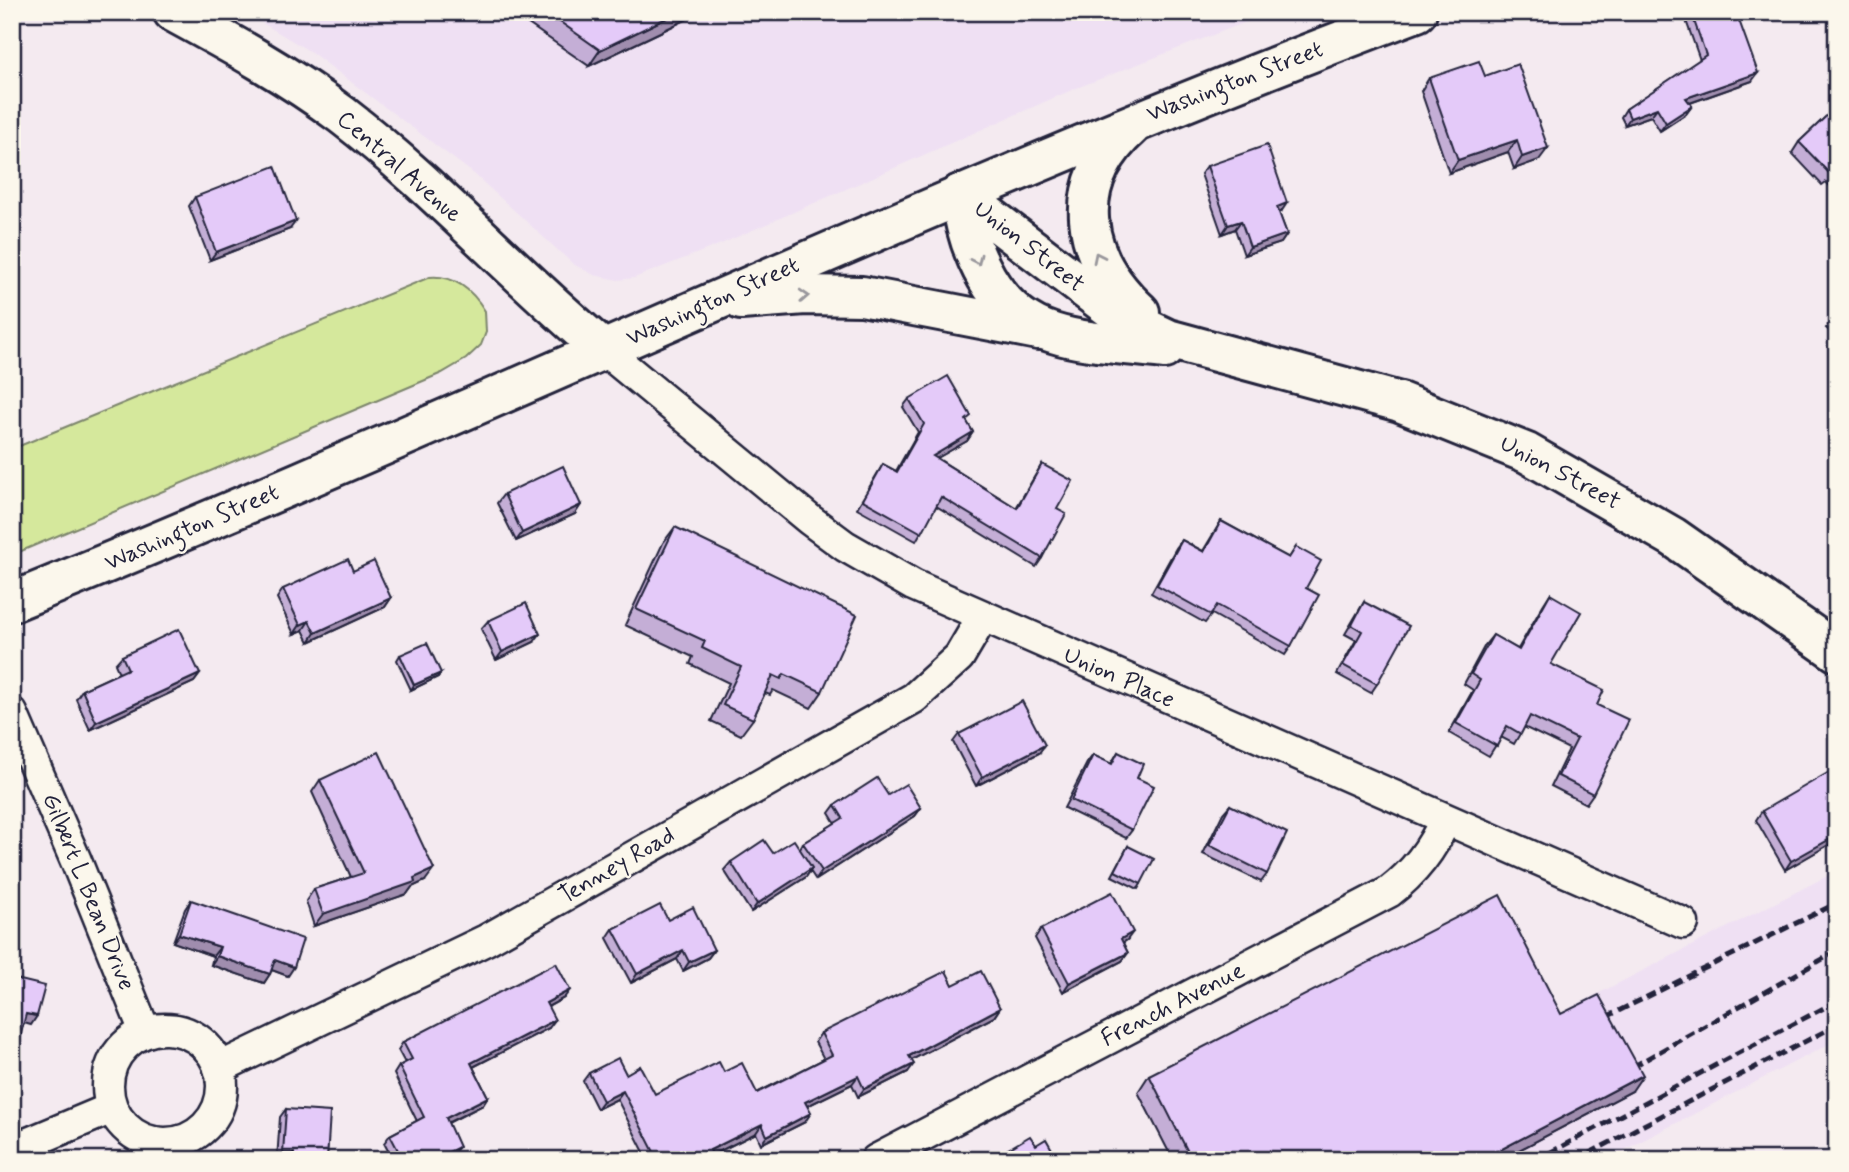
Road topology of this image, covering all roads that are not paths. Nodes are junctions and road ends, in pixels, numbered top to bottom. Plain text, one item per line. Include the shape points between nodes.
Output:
1 (173, 12) edge
2 (1417, 12) edge
3 (1141, 118) junction
4 (960, 194) junction
5 (711, 302) junction
6 (1052, 333) junction
7 (604, 350) junction
8 (1250, 361) junction
9 (12, 602) edge
10 (982, 618) junction
11 (1837, 652) edge
12 (12, 713) edge
13 (1444, 820) junction
14 (1683, 923) dead end
15 (145, 1032) junction
16 (219, 1068) junction
17 (112, 1108) junction
18 (194, 1149) edge
19 (12, 1150) edge
20 (876, 1160) edge

1 - 7 main road, Central Avenue via 341,114
2 - 3 main road, Washington Street
3 - 4 main road, Washington Street
8 -> 3 main road via 1148,320 1114,285 1093,245 1088,206 1097,168 1108,150
4 - 5 main road, Washington Street
4 -> 6 main road, Union Street via 968,237 987,280 1017,312
4 - 8 main road, Union Street via 1122,317 1168,339
5 -> 6 main road via 862,296
5 - 7 main road, Washington Street
6 - 8 main road, Union Street
7 - 9 main road, Washington Street via 232,513
7 - 10 street, Union Place via 776,495 845,546
8 - 11 main road, Union Street via 1400,402 1527,453 1673,537
10 - 13 street, Union Place
10 - 16 street, Tenney Road via 959,657 914,698 486,940
12 - 15 street, Gilbert L Bean Drive
13 - 14 street, Union Place
13 - 20 street, French Avenue via 1423,858 1389,892
15 - 16 street via 169,1029 188,1034 206,1046
15 - 17 street via 115,1057 108,1088
16 - 18 street via 222,1092 217,1111
17 - 18 street via 127,1129 144,1139
17 - 19 street

